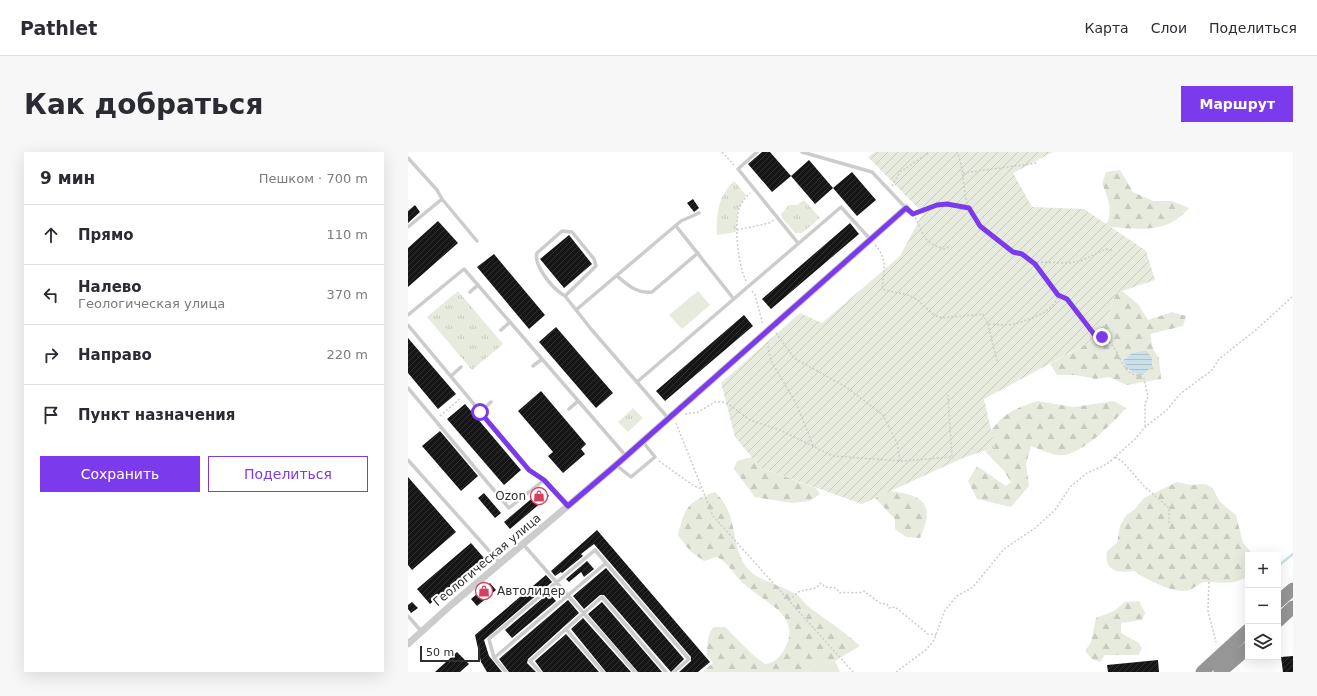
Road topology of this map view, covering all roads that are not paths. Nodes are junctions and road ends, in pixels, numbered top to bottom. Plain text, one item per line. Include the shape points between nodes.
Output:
1 (757, 152) edge
2 (802, 152) edge
3 (408, 158) edge
4 (442, 199) junction
5 (906, 208) joint
6 (699, 213) dead end
7 (676, 226) junction
8 (408, 227) edge
9 (870, 239) junction
10 (477, 241) dead end
11 (798, 243) junction
12 (698, 253) junction
13 (617, 276) junction
14 (478, 285) junction
15 (470, 292) dead end
16 (565, 296) junction
17 (733, 298) junction
18 (576, 310) junction
19 (408, 315) edge
20 (510, 322) junction
21 (408, 325) edge
22 (501, 330) dead end
23 (542, 359) junction
24 (532, 366) dead end
25 (461, 367) dead end
26 (451, 376) junction
27 (637, 382) junction
28 (408, 388) edge
29 (578, 401) junction
30 (491, 402) dead end
31 (569, 409) dead end
32 (480, 412) junction
33 (670, 416) junction
34 (643, 441) junction
35 (626, 456) junction
36 (408, 460) edge
37 (616, 465) junction
38 (544, 480) junction
39 (568, 506) junction
40 (523, 544) junction
41 (500, 563) junction
42 (606, 563) junction
43 (557, 583) junction
44 (1293, 589) edge
45 (568, 595) junction
46 (1281, 599) edge
47 (1293, 607) edge
48 (584, 613) junction
49 (408, 616) edge
50 (1281, 617) edge
51 (566, 629) junction
52 (422, 632) junction
53 (1245, 633) edge
54 (408, 644) edge
55 (1245, 651) edge
56 (494, 658) junction
57 (1225, 669) edge
58 (506, 672) edge
59 (540, 672) edge
60 (603, 672) edge
61 (635, 672) edge
62 (666, 672) edge
63 (674, 672) edge
64 (1202, 672) edge

1 - 11 lane via 738,169
2 - 5 lane via 872,172
3 - 4 lane
4 - 8 lane
4 - 10 lane
5 - 9 street, Геологическая улица
6 - 7 lane via 684,219
7 - 12 lane
7 - 13 lane
9 - 11 lane via 841,207
9 - 33 street, Геологическая улица
11 - 17 lane
12 - 13 lane via 652,292 637,291
12 - 17 lane
13 - 18 lane
14 - 15 lane
14 - 19 lane via 464,269
14 - 20 lane
16 - 16 lane via 559,293 540,270 535,257 562,231 567,230 572,232 594,259 596,266
16 - 18 lane
17 - 27 lane
18 - 27 lane
20 - 22 lane
20 - 23 lane
21 - 26 lane
23 - 24 lane
23 - 29 lane
25 - 26 lane
26 - 32 lane
27 - 33 lane
28 - 38 lane via 509,508
29 - 31 lane
29 - 35 lane
30 - 32 lane
32 - 38 lane via 529,470
33 - 34 street, Геологическая улица
34 - 35 street, Геологическая улица
34 - 37 lane via 655,457 631,477
35 - 37 street, Геологическая улица
36 - 41 lane
37 - 39 street, Геологическая улица
38 - 39 lane
39 - 40 street, Геологическая улица
40 - 41 street, Геологическая улица
40 - 43 lane
41 - 52 street, Геологическая улица
42 - 43 lane via 595,550
42 - 45 lane
42 - 63 lane via 689,659
43 - 45 lane
43 - 56 lane via 489,639
44 - 46 highway
45 - 48 lane
45 - 56 lane
47 - 50 highway
48 - 51 lane
48 - 61 lane
48 - 62 lane via 602,597
49 - 52 lane
51 - 59 lane via 530,660
51 - 60 lane
52 - 54 street, Геологическая улица
53 - 64 highway
55 - 57 highway
56 - 58 lane

